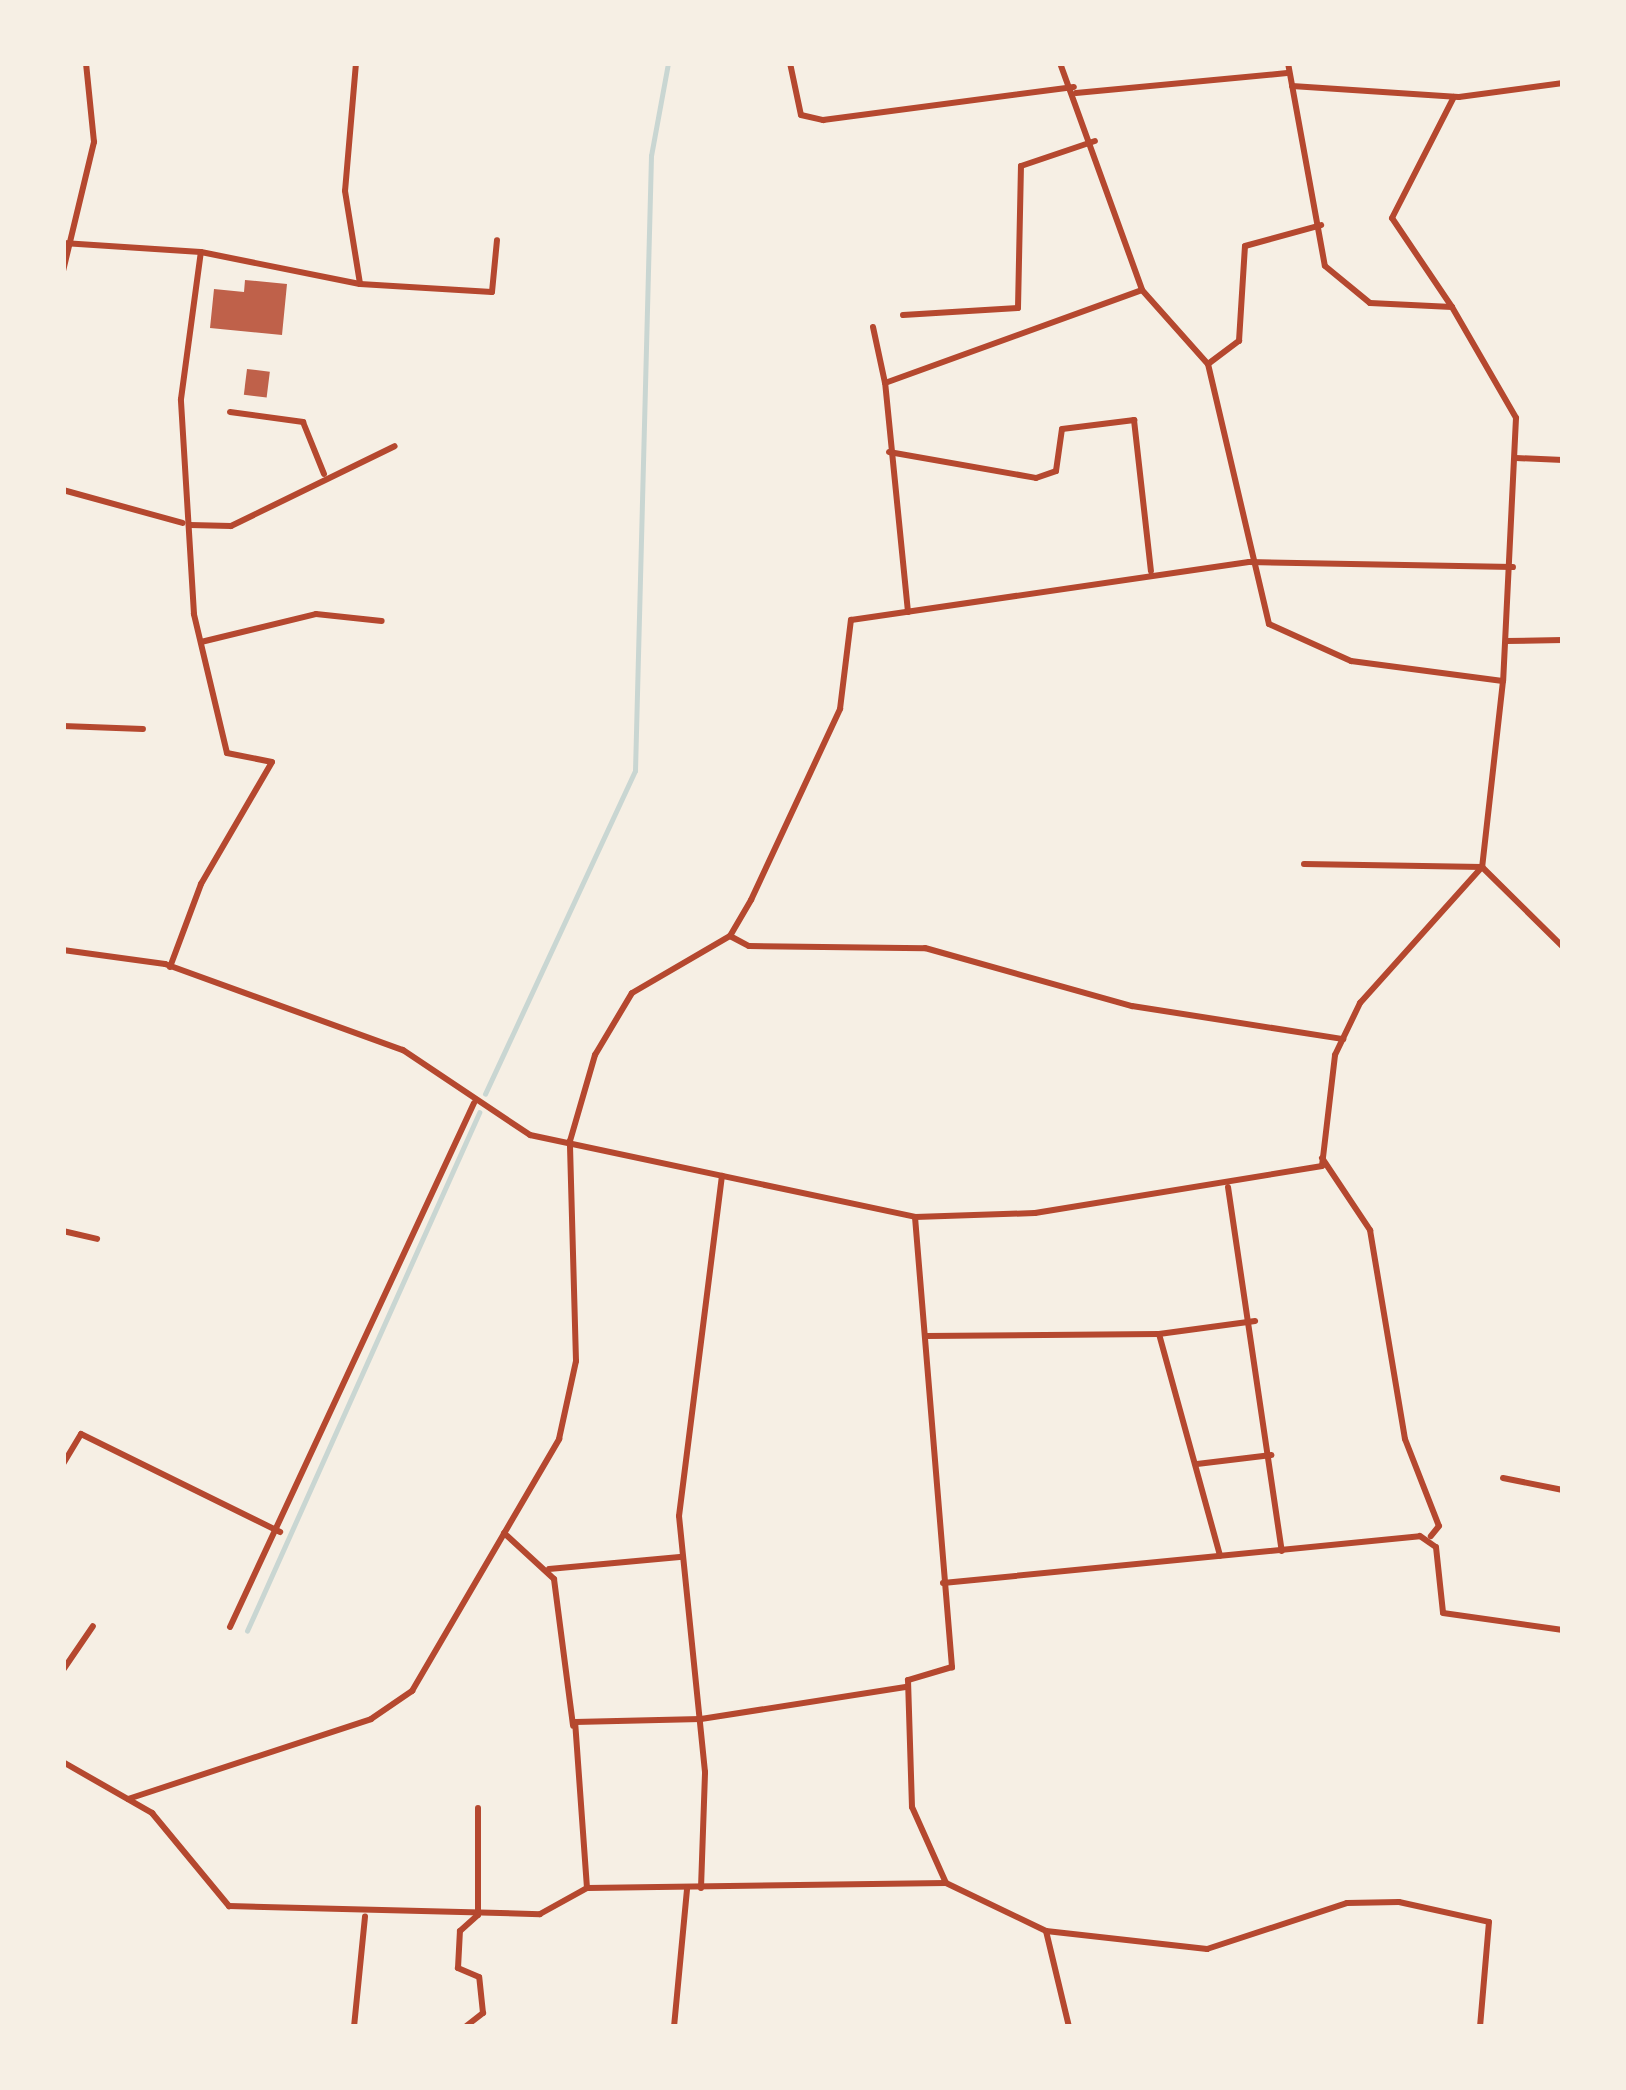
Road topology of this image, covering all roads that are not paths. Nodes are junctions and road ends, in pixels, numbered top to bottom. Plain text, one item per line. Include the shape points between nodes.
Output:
1 (86, 63) edge
2 (356, 63) edge
3 (790, 63) edge
4 (1060, 63) edge
5 (1288, 63) edge
6 (1287, 74) junction
7 (1563, 83) edge
8 (1292, 86) junction
9 (1075, 90) junction
10 (1454, 97) junction
11 (1095, 141) junction
12 (1322, 224) junction
13 (497, 240) dead end
14 (65, 244) edge
15 (201, 252) junction
16 (63, 271) edge
17 (360, 284) junction
18 (1142, 290) junction
19 (1452, 307) junction
20 (903, 316) dead end
21 (873, 327) dead end
22 (1208, 364) junction
23 (885, 383) junction
24 (230, 412) dead end
25 (395, 446) dead end
26 (888, 452) junction
27 (1516, 458) junction
28 (1563, 460) edge
29 (324, 474) junction
30 (63, 490) edge
31 (187, 524) junction
32 (1249, 562) junction
33 (1513, 567) junction
34 (1151, 571) junction
35 (908, 612) junction
36 (382, 621) dead end
37 (1563, 640) edge
38 (1506, 641) junction
39 (201, 642) junction
40 (1503, 681) junction
41 (63, 726) edge
42 (143, 728) dead end
43 (1304, 864) dead end
44 (1482, 867) junction
45 (730, 936) junction
46 (1563, 946) edge
47 (63, 950) edge
48 (170, 967) junction
49 (1343, 1039) junction
50 (474, 1103) junction
51 (570, 1141) junction
52 (1322, 1158) junction
53 (722, 1176) junction
54 (1228, 1187) junction
55 (916, 1217) junction
56 (63, 1231) edge
57 (97, 1239) dead end
58 (1255, 1321) junction
59 (1159, 1334) junction
60 (926, 1336) junction
61 (1270, 1455) junction
62 (63, 1464) edge
63 (1197, 1464) junction
64 (1502, 1478) dead end
65 (1563, 1490) edge
66 (280, 1532) junction
67 (504, 1533) junction
68 (1431, 1536) dead end
69 (1282, 1552) junction
70 (683, 1557) junction
71 (1220, 1557) junction
72 (549, 1568) junction
73 (943, 1583) junction
74 (93, 1626) dead end
75 (230, 1627) dead end
76 (1563, 1630) edge
77 (63, 1670) edge
78 (906, 1687) junction
79 (701, 1719) junction
80 (575, 1730) junction
81 (63, 1762) edge
82 (128, 1799) junction
83 (478, 1808) dead end
84 (946, 1883) junction
85 (587, 1888) junction
86 (701, 1888) junction
87 (687, 1889) junction
88 (478, 1915) junction
89 (365, 1917) junction
90 (1046, 1931) junction
91 (353, 2027) edge
92 (464, 2027) edge
93 (674, 2027) edge
94 (1069, 2027) edge
95 (1480, 2027) edge

1 - 14 street via 94,142
2 - 17 street via 345,191
3 - 9 street via 801,115 824,120
4 - 9 street
5 - 6 street
6 - 8 street
6 - 9 street
7 - 10 street
8 - 10 street
8 - 12 street
9 - 11 street
10 - 19 street via 1392,218
11 - 18 street
11 - 20 street via 1021,166 1018,308
12 - 19 street via 1325,266 1370,303
12 - 22 street via 1244,246 1239,341
13 - 17 street via 492,292
14 - 15 street
14 - 16 street
15 - 17 street
15 - 31 street via 184,340
18 - 22 street
18 - 23 street
19 - 27 street via 1516,418
21 - 23 street
22 - 32 street
23 - 26 street
24 - 29 street via 303,422
25 - 29 street
26 - 34 street via 1036,478 1056,471 1062,429 1134,420
26 - 35 street
27 - 28 street
27 - 33 street
29 - 31 street via 231,526
30 - 31 street
31 - 39 street
32 - 33 street
32 - 34 street
32 - 40 street via 1269,624 1302,648
33 - 38 street
34 - 35 street
35 - 45 street via 851,620 840,709
36 - 39 street via 316,614
37 - 38 street
38 - 40 street
39 - 48 street via 227,753 272,762 201,884
40 - 44 street
41 - 42 street
43 - 44 street
44 - 46 street
44 - 49 street via 1360,1003
45 - 49 street via 749,946 925,948 1132,1006
45 - 51 street via 632,992 595,1055
47 - 48 street
48 - 50 street via 403,1050
49 - 52 street
50 - 51 street via 530,1135
50 - 66 street
51 - 53 street
51 - 67 street via 576,1361 559,1439
52 - 54 street
52 - 68 street via 1370,1230 1405,1439 1439,1526
53 - 55 street
53 - 70 street via 679,1516
54 - 55 street
54 - 58 street
55 - 60 street
56 - 57 street
58 - 59 street
58 - 61 street
59 - 60 street
59 - 63 street
60 - 73 street
61 - 63 street
61 - 69 street
62 - 66 street via 81,1434
63 - 71 street
64 - 65 street
66 - 75 street
67 - 72 street
67 - 82 street via 412,1691 371,1719
69 - 71 street
69 - 76 street via 1420,1536 1436,1547 1443,1612
70 - 72 street
70 - 79 street
71 - 73 street
72 - 80 street
73 - 78 street via 952,1667
74 - 77 street
78 - 79 street
78 - 84 street via 912,1807
79 - 80 street via 574,1722
79 - 86 street
80 - 85 street
81 - 82 street
82 - 89 street via 229,1906
83 - 88 street
84 - 86 street
84 - 90 street
85 - 87 street
85 - 88 street via 540,1914
86 - 87 street
87 - 93 street
88 - 89 street
88 - 92 street via 460,1931 458,1968 478,1977 483,2013
89 - 91 street
90 - 94 street
90 - 95 street via 1207,1949 1347,1903 1444,1912 1489,1922

